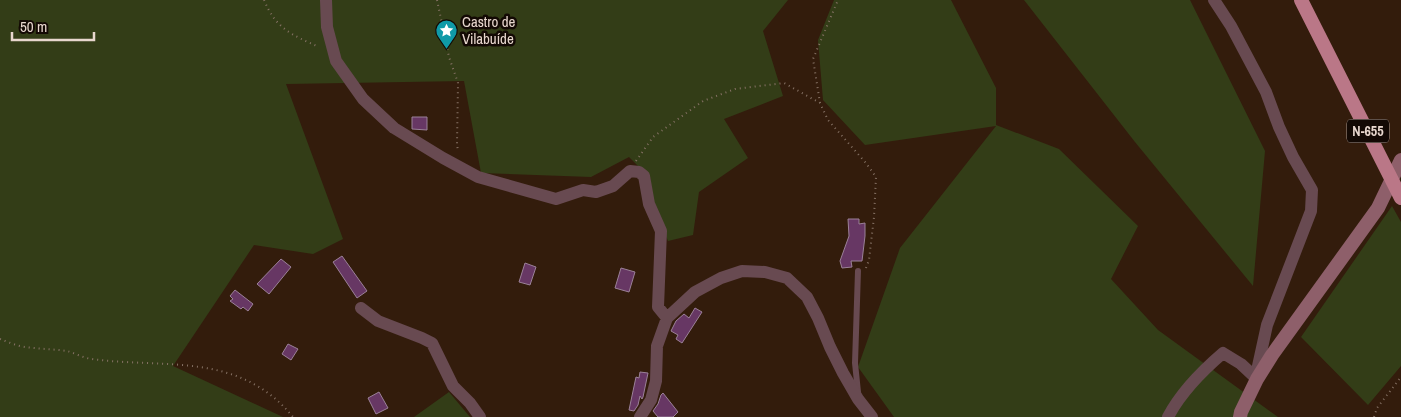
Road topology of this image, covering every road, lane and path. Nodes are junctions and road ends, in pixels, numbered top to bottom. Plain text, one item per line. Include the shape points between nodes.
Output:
1 (264, 0) edge
2 (326, 0) edge
3 (437, 0) edge
4 (838, 0) edge
5 (1214, 0) edge
6 (1302, 0) edge
7 (334, 54) junction
8 (820, 103) junction
9 (1401, 160) edge
10 (461, 168) junction
11 (630, 171) junction
12 (1401, 198) edge
13 (858, 271) dead end
14 (858, 286) junction
15 (361, 308) dead end
16 (666, 318) junction
17 (0, 339) edge
18 (1401, 377) edge
19 (1257, 379) junction
20 (858, 398) junction
21 (293, 417) edge
22 (480, 417) edge
23 (640, 417) edge
24 (872, 417) edge
25 (1168, 417) edge
26 (1240, 417) edge
27 (1374, 417) edge

1 - 7 path via 288,33
2 - 7 street via 327,27
3 - 10 path via 449,58 458,83 456,144
4 - 8 path via 813,59
5 - 19 street via 1266,92 1293,158 1312,190 1311,211 1268,325
6 - 12 highway, N-655
7 - 10 street via 363,99 394,128
8 - 11 path via 784,83 727,92 703,101 653,137
8 - 14 path via 828,120 876,177 869,260
9 - 19 main road via 1378,208
10 - 11 street via 478,177 556,199 583,190 596,192 613,186
11 - 16 street via 644,176 649,204 661,231 658,307
13 - 14 lane
14 - 20 lane via 855,363
15 - 22 street via 378,321 432,343 453,386
16 - 20 street via 695,292 742,271 765,272 787,278 807,298
16 - 23 street via 657,346 656,381 651,400
17 - 21 path via 23,347 68,351 90,359 207,367 240,376 272,397
18 - 27 path via 1377,408
19 - 25 street via 1224,353 1200,374
19 - 26 main road
20 - 24 street

